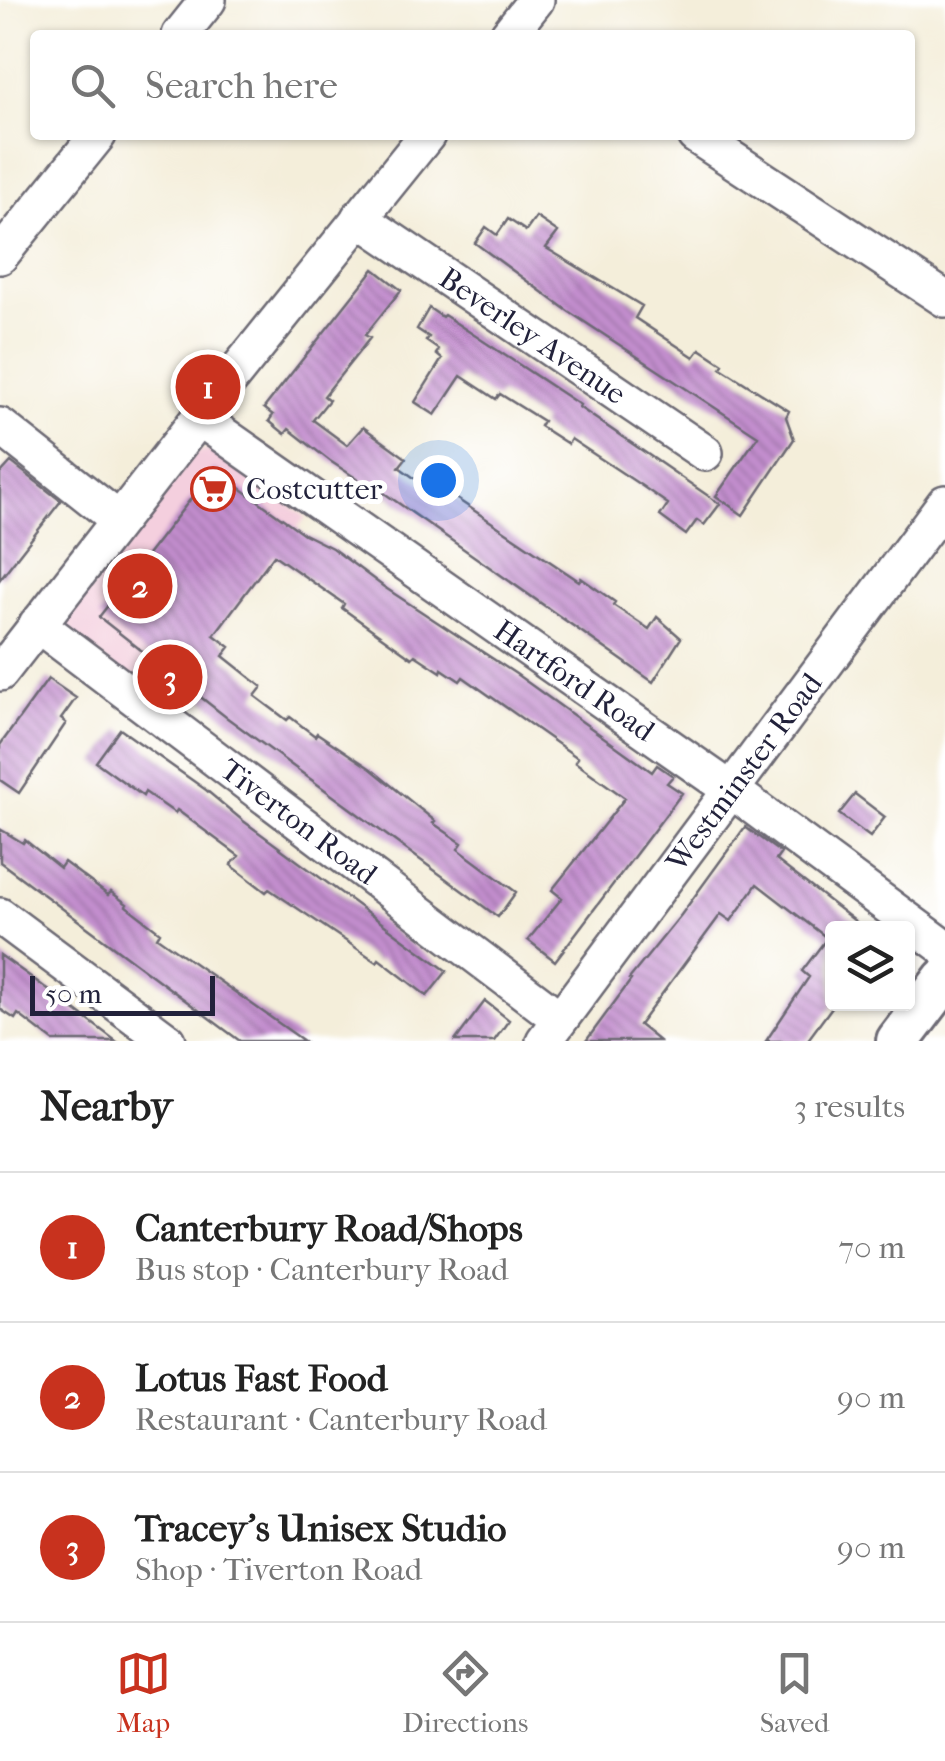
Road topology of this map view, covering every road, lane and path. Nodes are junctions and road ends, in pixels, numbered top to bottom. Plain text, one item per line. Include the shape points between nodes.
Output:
1 (208, 0) edge
2 (184, 30) edge
3 (94, 140) edge
4 (422, 140) edge
5 (702, 140) edge
6 (358, 218) junction
7 (0, 256) edge
8 (945, 299) edge
9 (200, 418) junction
10 (0, 426) edge
11 (704, 453) dead end
12 (945, 502) edge
13 (119, 520) junction
14 (37, 624) junction
15 (0, 673) edge
16 (731, 790) junction
17 (0, 916) edge
18 (945, 948) edge
19 (945, 978) edge
20 (552, 1030) edge
21 (168, 1041) edge
22 (898, 1041) edge

1 - 2 street
3 - 7 street
4 - 6 street
5 - 8 street
6 - 9 street
6 - 11 street, Beverley Avenue
9 - 13 street
9 - 16 street, Hartford Road
10 - 13 street
12 - 16 street, Westminster Road
13 - 14 street
14 - 15 street
14 - 20 street, Tiverton Road
16 - 18 street, Hartford Road
16 - 20 street, Westminster Road
17 - 21 street
19 - 22 main road

